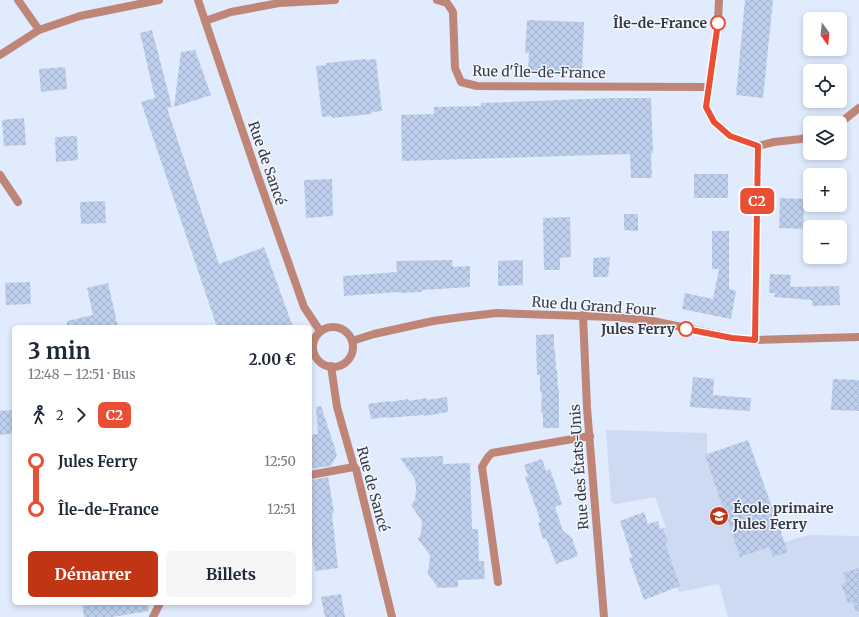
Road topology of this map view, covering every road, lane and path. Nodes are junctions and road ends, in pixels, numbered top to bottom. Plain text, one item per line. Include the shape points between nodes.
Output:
1 (18, 0) edge
2 (159, 0) edge
3 (198, 0) edge
4 (335, 0) edge
5 (437, 0) edge
6 (719, 0) edge
7 (206, 21) junction
8 (39, 30) junction
9 (0, 55) edge
10 (709, 87) junction
11 (859, 108) edge
12 (847, 117) edge
13 (803, 138) edge
14 (758, 146) junction
15 (0, 175) edge
16 (18, 202) dead end
17 (584, 315) junction
18 (320, 331) junction
19 (859, 337) edge
20 (755, 340) junction
21 (352, 341) junction
22 (331, 366) junction
23 (590, 436) junction
24 (354, 467) junction
25 (312, 475) edge
26 (498, 582) dead end
27 (159, 605) edge
28 (153, 617) edge
29 (392, 617) edge
30 (604, 617) edge

1 - 8 street
2 - 8 street via 80,16
3 - 7 street, Rue de Sancé
4 - 7 street via 279,3 231,12
5 - 10 street, Rue d'Île-de-France via 447,3 453,12 455,68 461,82 477,86
6 - 10 street
7 - 18 street, Rue de Sancé via 304,307
8 - 9 street
10 - 14 street via 706,107 714,122 730,136
11 - 12 street
13 - 14 street
14 - 20 street
15 - 16 street
17 - 20 street, Rue du Grand Four via 653,321 732,338
17 - 21 street, Rue du Grand Four via 498,313 462,317 433,321
17 - 23 street, Rue des États-Unis
18 - 21 street via 336,327 346,332
18 - 22 street via 313,345 314,352 316,358
19 - 20 street, Rue du Grand Four
21 - 22 street via 352,353 349,358 339,366
22 - 24 street, Rue de Sancé via 337,407
23 - 26 street via 492,453 484,462 482,467
23 - 30 street, Rue des États-Unis
24 - 25 street
24 - 29 street, Rue de Sancé
27 - 28 street

